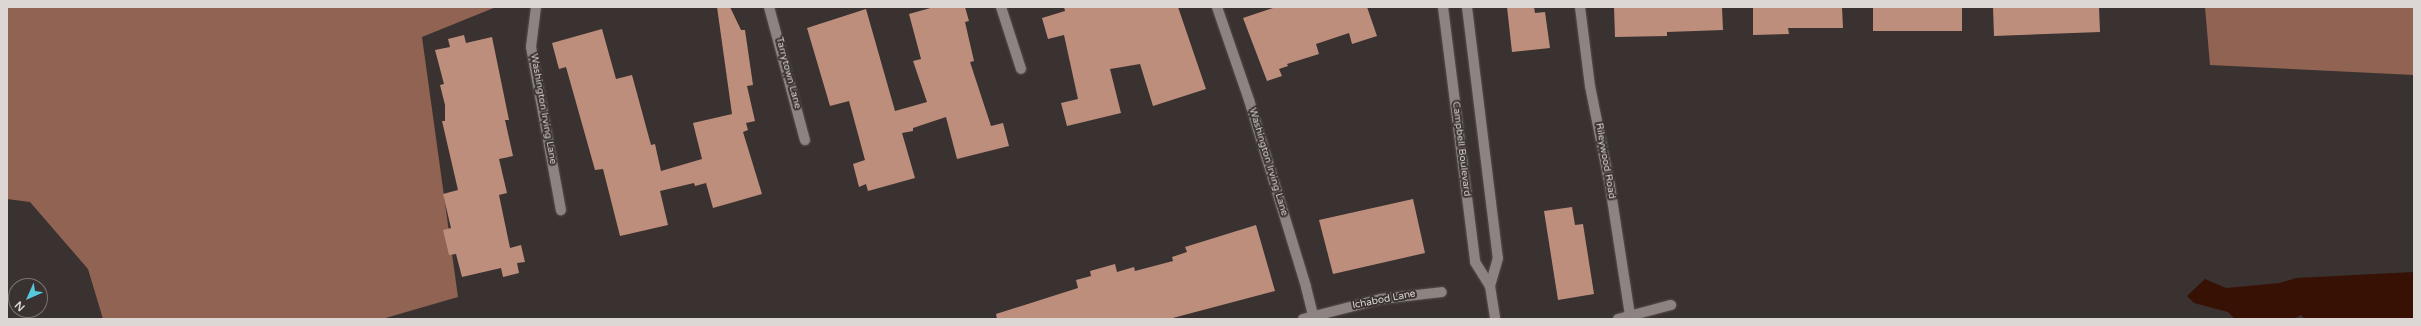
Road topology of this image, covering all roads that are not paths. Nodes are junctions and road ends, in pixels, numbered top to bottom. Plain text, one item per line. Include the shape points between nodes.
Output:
1 (536, 7) edge
2 (769, 7) edge
3 (1001, 7) edge
4 (1217, 7) edge
5 (1443, 7) edge
6 (1467, 7) edge
7 (1580, 7) edge
8 (1021, 69) dead end
9 (805, 140) dead end
10 (561, 210) dead end
11 (1490, 286) junction
12 (1442, 292) dead end
13 (1671, 305) dead end
14 (1630, 316) junction
15 (1310, 318) edge
16 (1495, 319) edge
17 (1618, 319) edge

1 - 10 street, Washington Irving Lane via 531,47
2 - 9 street, Tarrytown Lane
3 - 8 street
4 - 15 street, Washington Irving Lane via 1249,100
5 - 11 street, Campbell Boulevard via 1475,262
6 - 11 street, Campbell Boulevard via 1498,258
7 - 14 street, Rileywood Road via 1590,86 1610,186
11 - 16 street, Campbell Boulevard
12 - 15 street, Ichabod Lane via 1381,299
13 - 14 street
14 - 17 street

